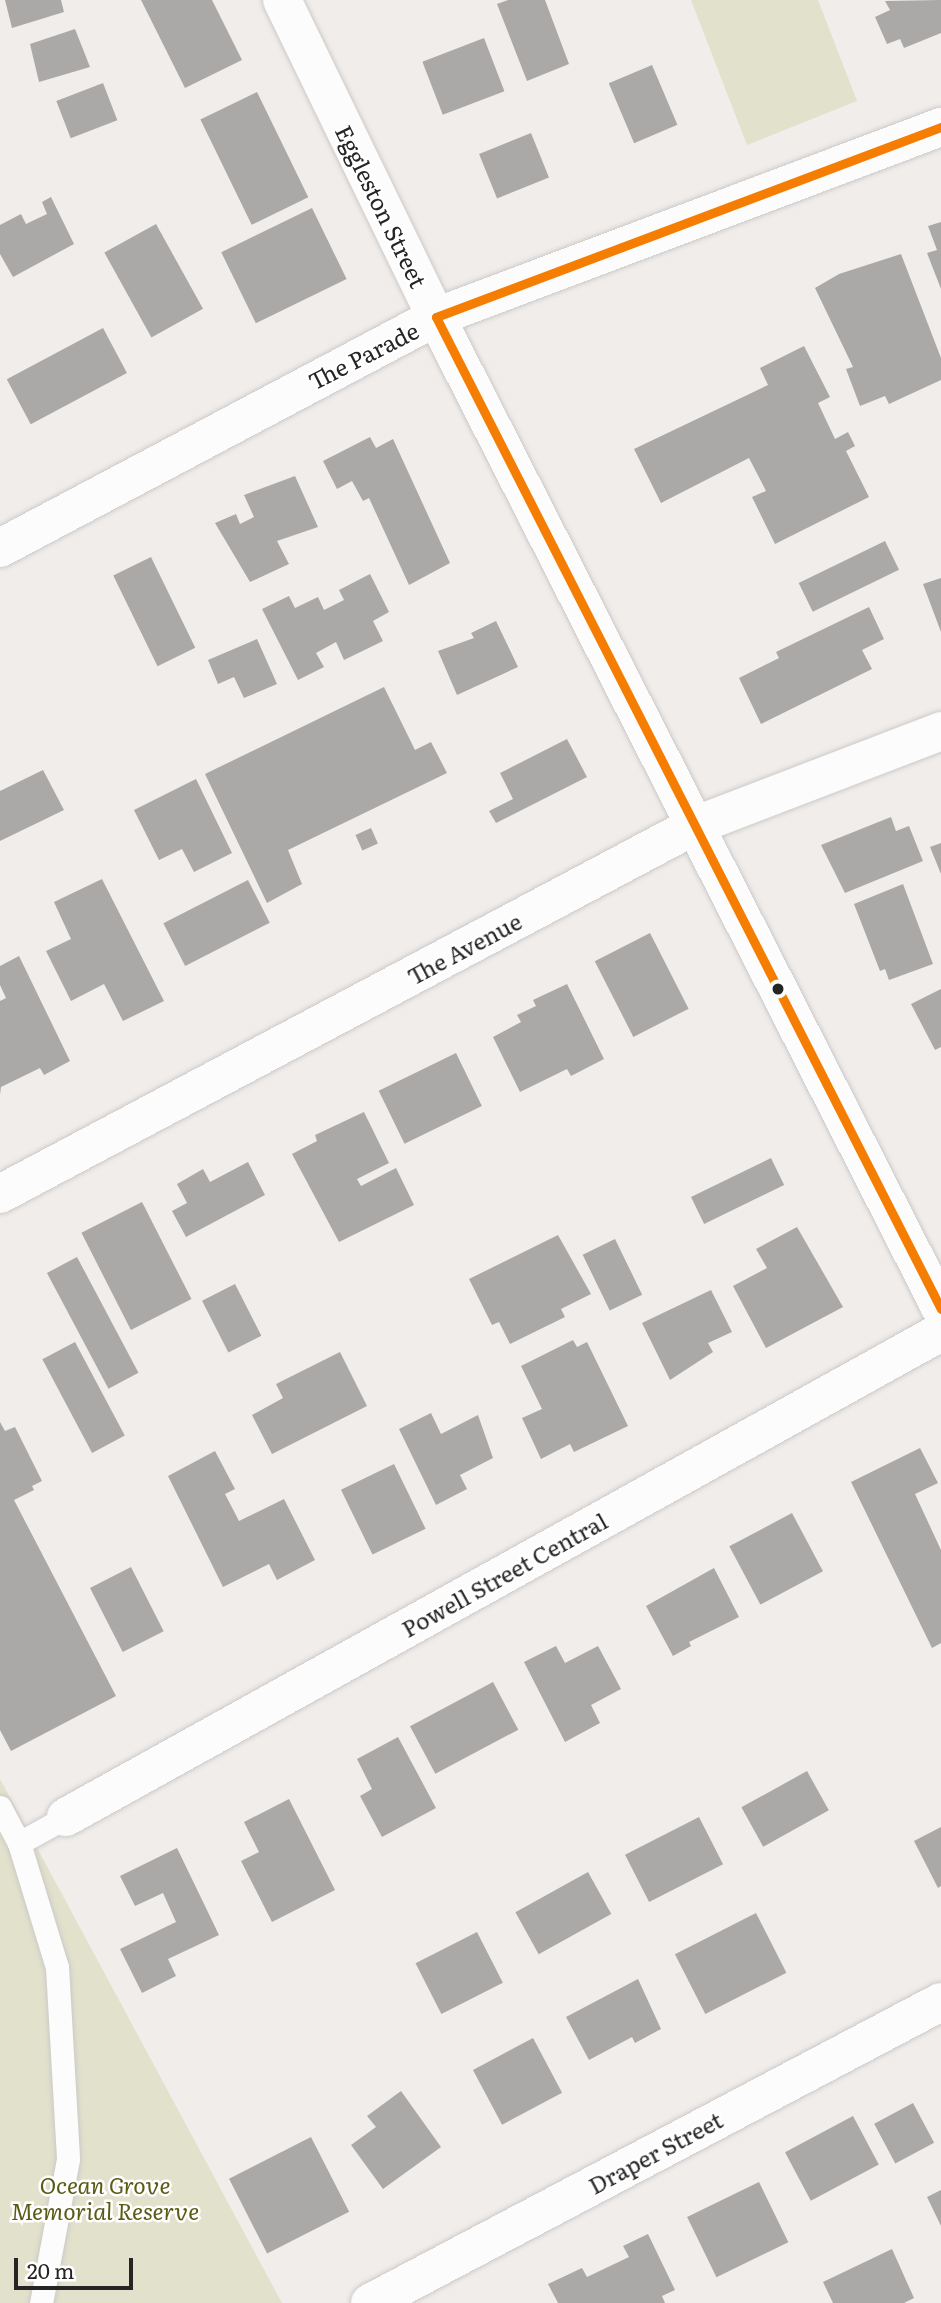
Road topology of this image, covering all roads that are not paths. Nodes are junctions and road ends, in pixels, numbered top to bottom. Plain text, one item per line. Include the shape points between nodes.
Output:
1 (282, 0) edge
2 (941, 127) edge
3 (436, 317) junction
4 (0, 548) edge
5 (941, 731) edge
6 (694, 826) junction
7 (0, 1194) edge
8 (941, 1309) edge
9 (941, 1332) edge
10 (0, 1807) edge
11 (66, 1817) joint
12 (19, 1843) junction
13 (941, 2002) edge
14 (41, 2303) edge
15 (370, 2303) edge

1 - 3 street, Eggleston Street
2 - 3 street, The Parade
3 - 4 street, The Parade
3 - 6 street, Eggleston Street
5 - 6 street, The Avenue
6 - 7 street, The Avenue
6 - 8 street, Eggleston Street
9 - 11 street, Powell Street Central
10 - 12 lane
11 - 12 lane
12 - 14 lane via 57,1967 68,2159
13 - 15 street, Draper Street

